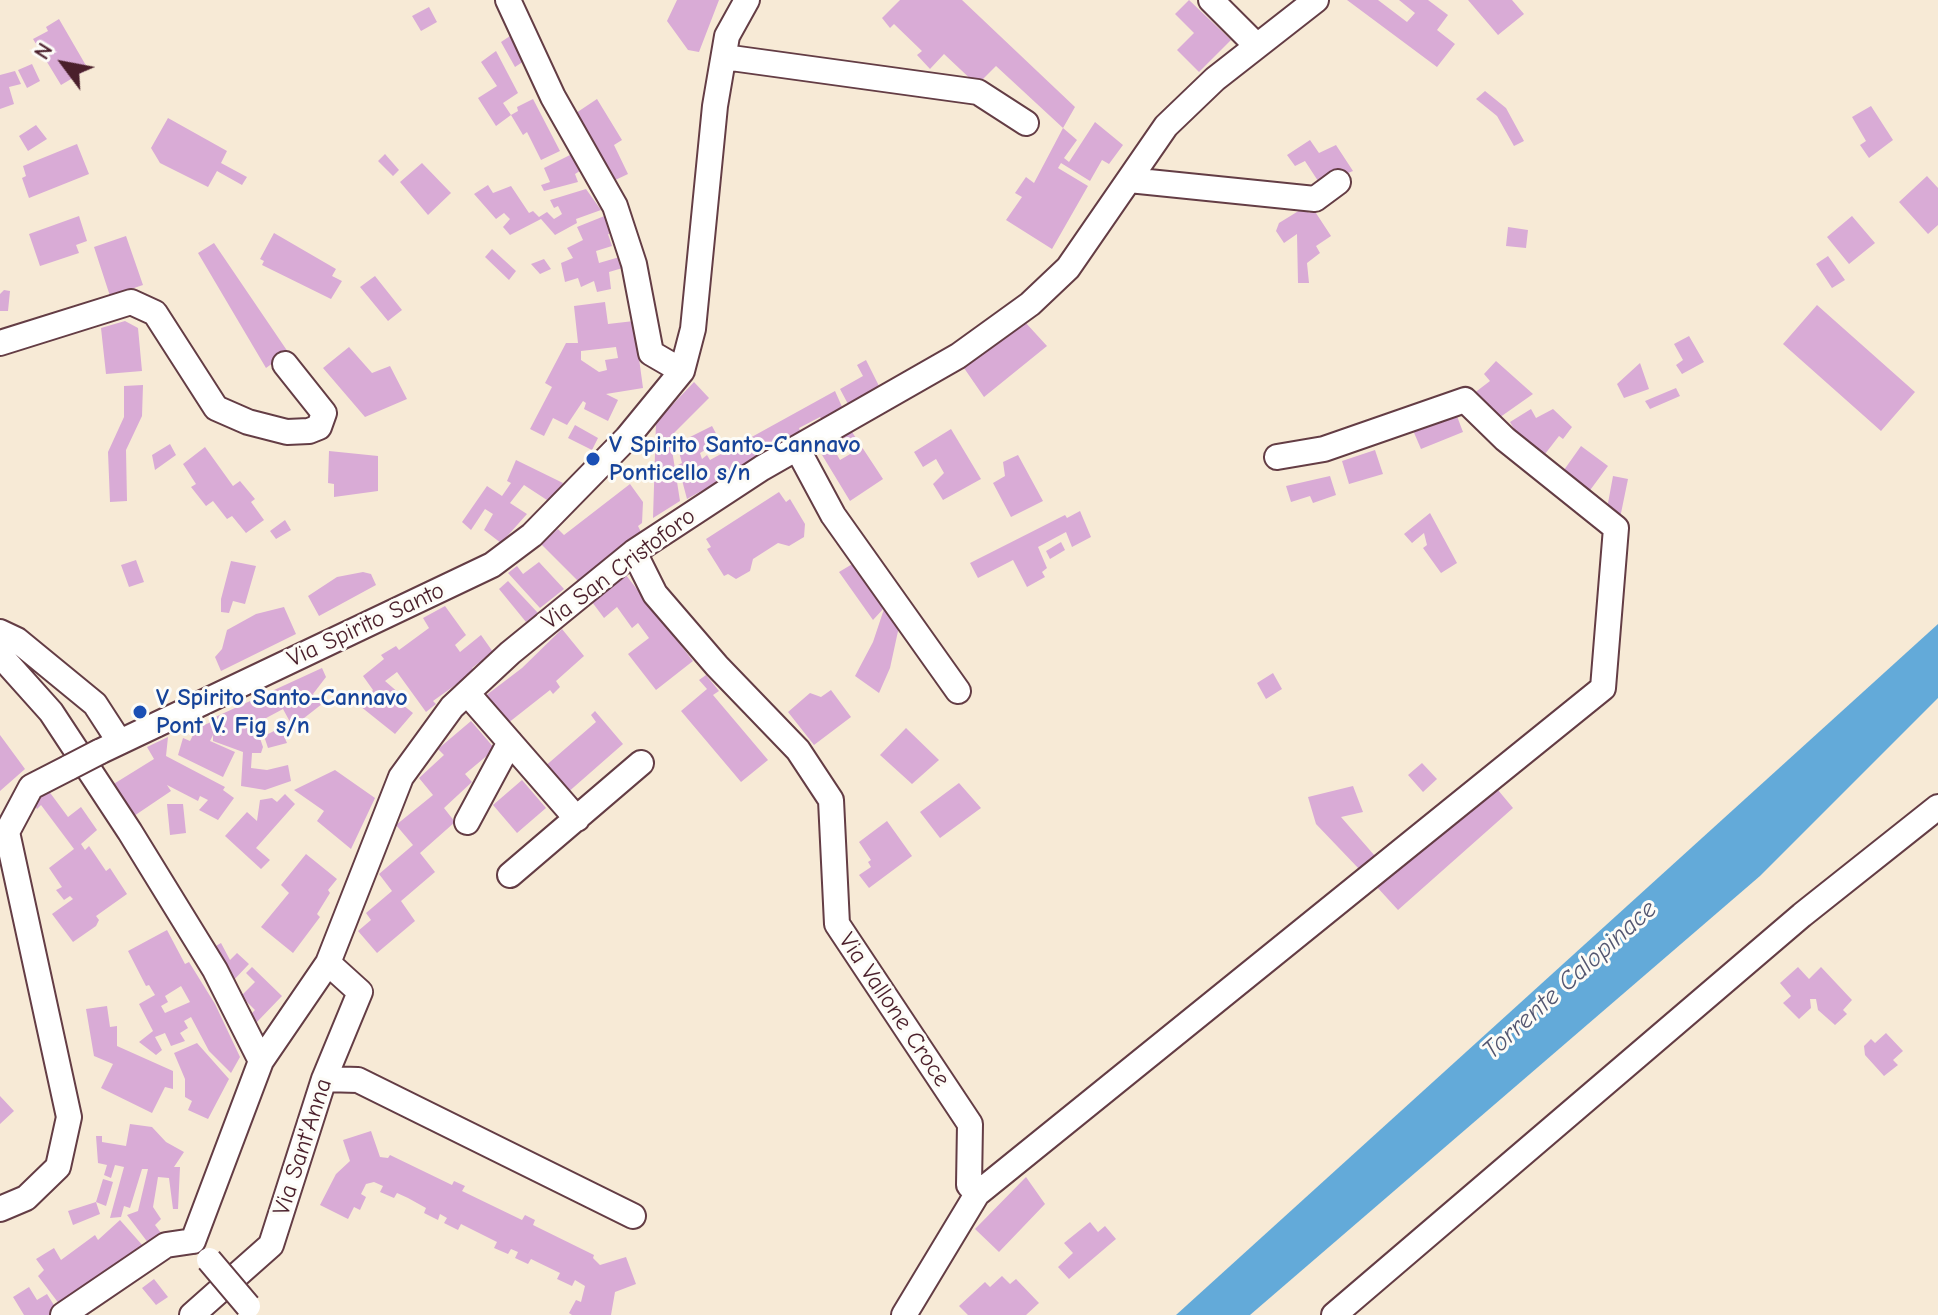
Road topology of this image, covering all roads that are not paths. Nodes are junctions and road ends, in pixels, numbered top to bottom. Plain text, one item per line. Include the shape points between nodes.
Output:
1 (508, 0) edge
2 (747, 0) edge
3 (1211, 0) edge
4 (1316, 0) edge
5 (1257, 46) junction
6 (724, 57) junction
7 (1026, 123) dead end
8 (1129, 180) junction
9 (1338, 182) dead end
10 (0, 343) edge
11 (285, 364) dead end
12 (682, 371) junction
13 (797, 448) junction
14 (1277, 457) dead end
15 (634, 552) junction
16 (0, 632) edge
17 (0, 655) edge
18 (958, 691) dead end
19 (467, 693) junction
20 (510, 742) junction
21 (109, 747) junction
22 (641, 763) dead end
23 (1938, 807) edge
24 (577, 819) junction
25 (467, 822) dead end
26 (510, 875) dead end
27 (328, 963) junction
28 (261, 1061) junction
29 (324, 1079) junction
30 (977, 1194) junction
31 (0, 1209) edge
32 (633, 1216) dead end
33 (193, 1241) junction
34 (252, 1310) edge
35 (204, 1311) edge
36 (63, 1315) edge
37 (904, 1315) edge
38 (1334, 1315) edge

1 - 12 street via 553,97 615,206 634,264 651,353
2 - 6 street, Via Spirito Santo via 727,36
3 - 5 street
4 - 5 street, Via San Cristoforo
5 - 8 street, Via San Cristoforo via 1166,126
6 - 7 street via 978,92
6 - 12 street, Via Spirito Santo via 693,329
8 - 9 street via 1315,199
8 - 13 street, Via San Cristoforo via 1068,268 1030,304 958,356
10 - 11 street via 131,302 155,313 216,408 287,432 319,427 324,413
12 - 21 street, Via Spirito Santo via 627,438 532,535 492,565
13 - 15 street, Via San Cristoforo
13 - 18 street via 833,515
14 - 30 street via 1324,449 1465,400 1616,528 1603,688
15 - 19 street, Via San Cristoforo
15 - 30 street, Via Vallone Croce via 655,594 798,750 831,800 837,924 970,1124 969,1185
16 - 21 street via 95,704
17 - 28 street via 51,712 130,832 215,970
19 - 20 street
19 - 27 street, Via San Cristoforo via 401,777
20 - 24 street
20 - 25 street
21 - 31 street, Via Spirito Santo, bridge via 31,787 7,832 69,1117 58,1167 26,1198
22 - 24 street
23 - 38 street via 1802,915
24 - 26 street
27 - 28 street, Via San Cristoforo
27 - 29 street, Via Sant'Anna via 360,992
28 - 33 street, Via San Cristoforo
29 - 32 street via 358,1080
29 - 35 street, Via Sant'Anna via 271,1245
30 - 37 street
33 - 34 street, bridge
33 - 36 street via 166,1245

